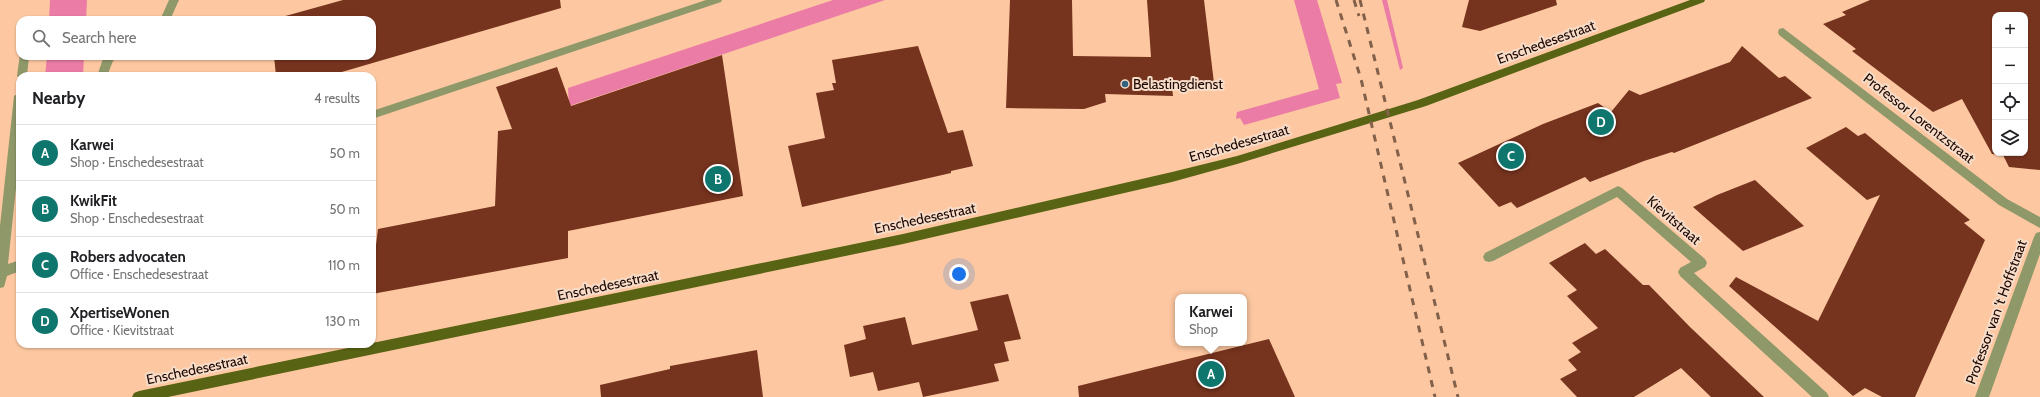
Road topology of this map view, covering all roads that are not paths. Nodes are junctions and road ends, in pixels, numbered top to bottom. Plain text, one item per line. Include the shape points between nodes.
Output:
1 (174, 0) edge
2 (717, 0) edge
3 (1700, 0) edge
4 (167, 16) edge
5 (1783, 32) dead end
6 (24, 60) edge
7 (108, 60) edge
8 (22, 72) edge
9 (104, 72) edge
10 (376, 114) edge
11 (16, 134) edge
12 (2040, 223) edge
13 (2040, 237) edge
14 (1489, 257) dead end
15 (16, 268) edge
16 (1, 278) edge
17 (376, 348) edge
18 (376, 348) edge
19 (139, 397) edge
20 (1822, 397) edge
21 (1982, 397) edge

1 - 4 street
2 - 10 street
3 - 18 main road, Enschedesestraat via 1422,103 1251,156 1172,177 903,239
5 - 12 street, Professor Lorentzstraat via 2003,202
6 - 8 street
7 - 9 street
11 - 16 street
13 - 21 street, Professor van 't Hoffstraat
14 - 20 street, Kievitstraat via 1618,191 1700,263 1684,272
15 - 16 street
17 - 19 main road, Enschedesestraat

